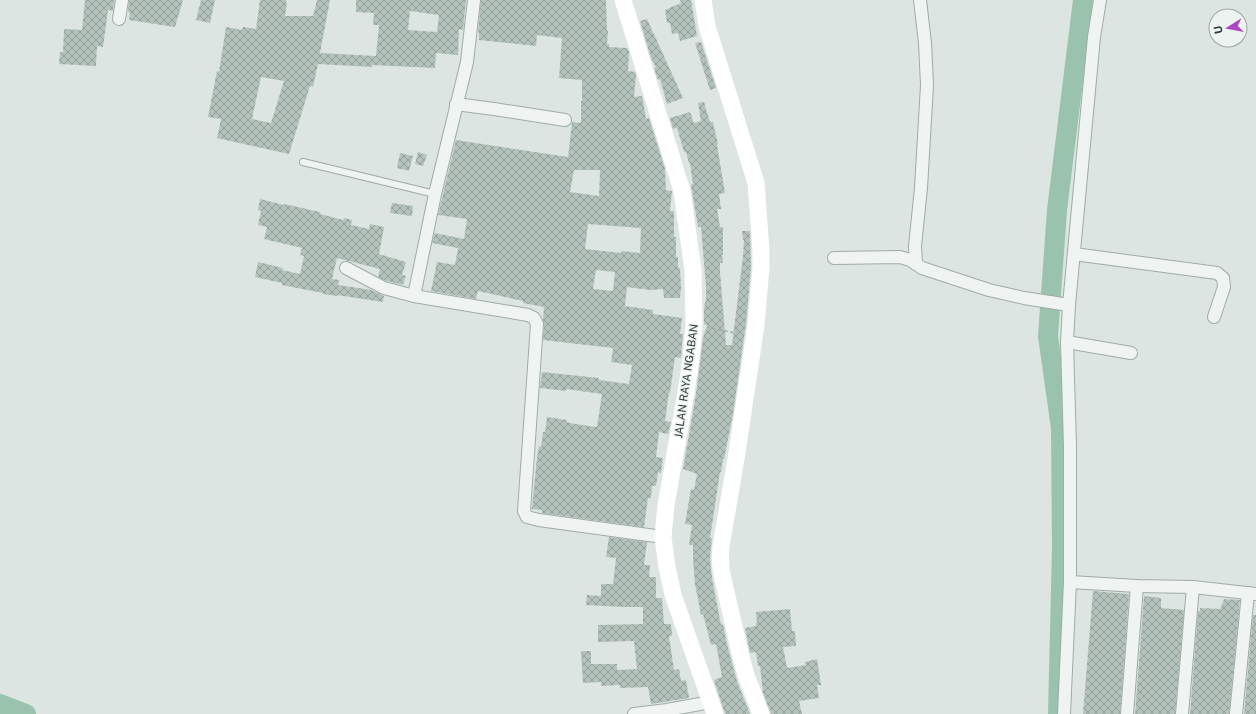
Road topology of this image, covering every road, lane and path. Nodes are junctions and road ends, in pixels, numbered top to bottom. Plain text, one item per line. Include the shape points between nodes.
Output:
1 (122, 0) edge
2 (474, 0) edge
3 (623, 0) edge
4 (703, 0) edge
5 (920, 0) edge
6 (1100, 0) edge
7 (119, 19) dead end
8 (456, 104) junction
9 (566, 120) dead end
10 (303, 162) dead end
11 (435, 194) junction
12 (1074, 254) junction
13 (834, 258) dead end
14 (916, 264) junction
15 (346, 268) dead end
16 (414, 296) junction
17 (1069, 305) junction
18 (1214, 318) dead end
19 (711, 328) dead end
20 (742, 334) dead end
21 (1067, 342) junction
22 (1131, 353) dead end
23 (663, 537) junction
24 (1070, 582) junction
25 (1137, 586) junction
26 (1193, 587) junction
27 (1252, 594) edge
28 (713, 708) edge
29 (634, 714) edge
30 (761, 714) edge
31 (1064, 714) edge
32 (1127, 714) edge
33 (1182, 714) edge
34 (1236, 714) edge

1 - 7 street
2 - 8 street via 467,62
3 - 23 street, JALAN RAYA NGABAN via 682,191 693,270 694,325 691,359 666,505
4 - 30 street via 706,26 756,183 761,262 756,325 720,557 741,657
5 - 14 street via 927,85 915,246
6 - 12 street via 1094,37
8 - 9 street
8 - 11 street
10 - 11 lane
11 - 16 street
12 - 17 street
12 - 18 street via 1217,273 1223,278 1224,287
13 - 14 street via 900,257
14 - 17 street via 989,290
15 - 16 street via 384,288
16 - 23 street via 534,318 537,324 524,510 527,517
17 - 21 street
19 - 20 path
21 - 22 street
21 - 24 street
23 - 28 street, JALAN RAYA NGABAN via 673,595
24 - 25 street
24 - 31 street
25 - 26 street
25 - 32 street
26 - 27 street
26 - 33 street
27 - 34 street
28 - 29 street

